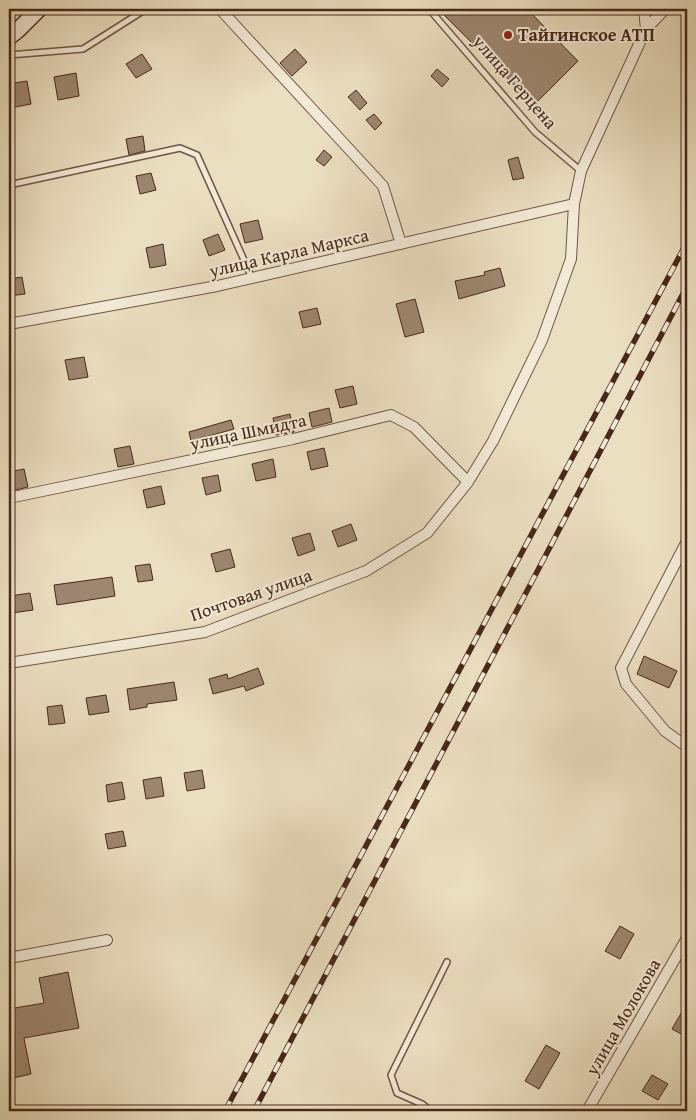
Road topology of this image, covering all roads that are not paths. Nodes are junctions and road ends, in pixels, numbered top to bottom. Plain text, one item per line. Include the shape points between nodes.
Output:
1 (40, 9) edge
2 (146, 9) edge
3 (220, 9) edge
4 (429, 9) edge
5 (644, 9) edge
6 (666, 9) edge
7 (646, 29) junction
8 (9, 37) edge
9 (9, 55) edge
10 (580, 171) junction
11 (9, 185) edge
12 (574, 204) junction
13 (401, 244) junction
14 (252, 278) junction
15 (9, 324) edge
16 (468, 482) junction
17 (9, 498) edge
18 (687, 541) edge
19 (9, 663) edge
20 (687, 747) edge
21 (687, 938) edge
22 (107, 940) dead end
23 (9, 958) edge
24 (447, 962) dead end
25 (431, 1111) edge
26 (587, 1111) edge

1 - 8 main road
2 - 9 lane via 83,49
3 - 13 street via 383,186
4 - 10 lane, улица Герцена via 535,132
5 - 7 street
6 - 7 street
7 - 10 street, Почтовая улица
10 - 12 street, Почтовая улица
11 - 14 lane via 180,148 197,155
12 - 13 street, улица Карла Маркса
12 - 16 street, Почтовая улица via 571,260 542,340 493,441
13 - 14 street, улица Карла Маркса
14 - 15 street, улица Карла Маркса
16 - 17 street, улица Шмидта via 414,427 391,415 293,439
16 - 19 street, Почтовая улица via 427,533 366,571 205,632
18 - 20 street via 621,668 626,684 665,731
21 - 26 street, улица Молокова
22 - 23 street
24 - 25 lane via 391,1074 397,1093

